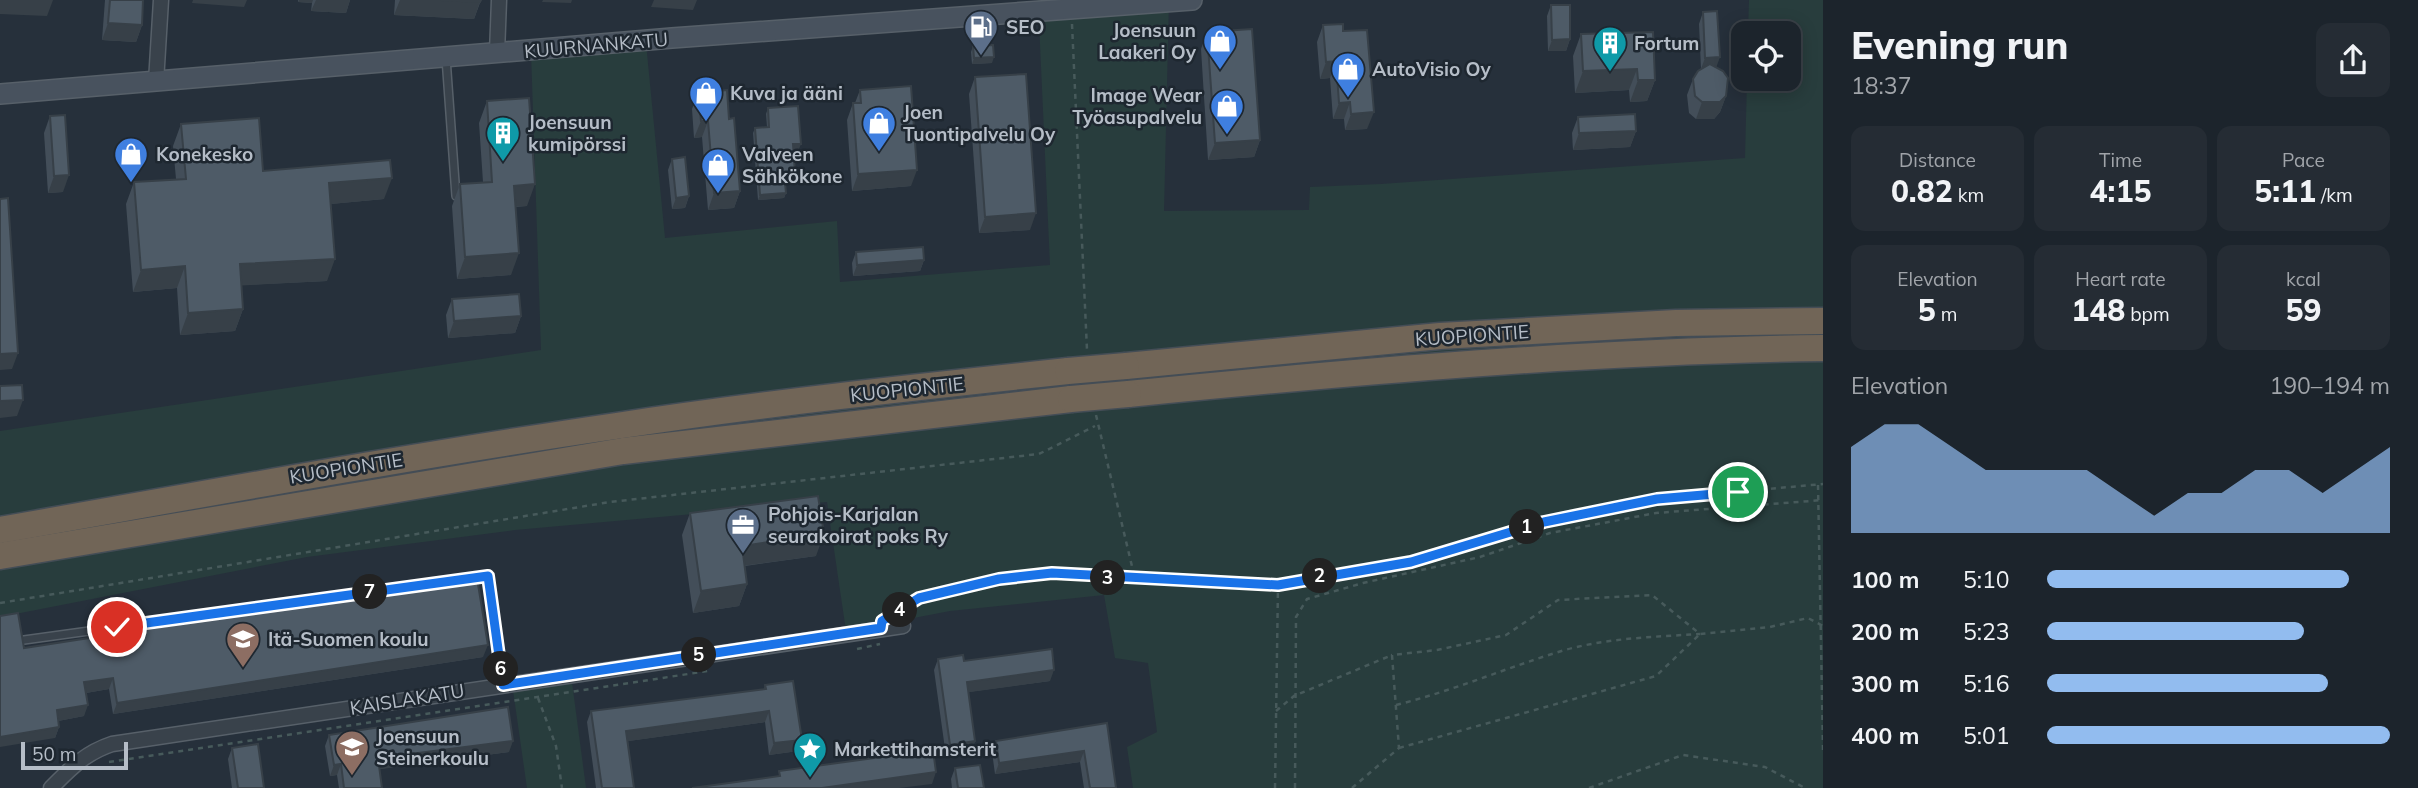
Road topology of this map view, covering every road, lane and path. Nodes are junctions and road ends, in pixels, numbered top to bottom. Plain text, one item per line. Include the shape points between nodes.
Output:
1 (161, 0) edge
2 (499, 0) edge
3 (1192, 0) edge
4 (1071, 9) junction
5 (497, 53) junction
6 (446, 57) junction
7 (156, 82) junction
8 (0, 94) edge
9 (456, 196) dead end
10 (1823, 321) edge
11 (1823, 348) edge
12 (1087, 350) dead end
13 (1096, 416) dead end
14 (1095, 426) dead end
15 (1821, 485) edge
16 (1821, 500) edge
17 (0, 516) edge
18 (37, 523) junction
19 (0, 530) edge
20 (0, 556) edge
21 (1135, 580) junction
22 (1278, 585) junction
23 (0, 603) edge
24 (903, 626) dead end
25 (1822, 626) edge
26 (881, 628) junction
27 (1700, 634) junction
28 (24, 640) edge
29 (853, 649) dead end
30 (1392, 654) junction
31 (716, 670) dead end
32 (503, 685) junction
33 (1294, 696) junction
34 (538, 698) junction
35 (1396, 705) junction
36 (1275, 711) junction
37 (1399, 748) junction
38 (1823, 750) edge
39 (97, 763) dead end
40 (51, 788) edge
41 (562, 788) edge
42 (1275, 788) edge
43 (1295, 788) edge
44 (1352, 788) edge
45 (1589, 788) edge
46 (1805, 788) edge

1 - 7 street
2 - 5 street
3 - 4 street, KUURNANKATU
4 - 5 street, KUURNANKATU
4 - 12 path
5 - 6 street, KUURNANKATU
6 - 7 street, KUURNANKATU
6 - 9 lane
7 - 8 street, KUURNANKATU
10 - 18 highway, KUOPIONTIE, bridge via 1676,323 1440,336 1068,371 620,425 269,480
11 - 20 highway, KUOPIONTIE, bridge via 1677,350 1442,364 623,451
13 - 21 path
14 - 23 path via 1039,454 610,502
15 - 16 path
15 - 22 path via 1657,499 1544,522 1411,562
16 - 25 path
16 - 33 path via 1642,516 1550,533 1480,557 1307,599 1296,617
17 - 18 highway
18 - 19 highway, KUOPIONTIE
21 - 22 path
21 - 26 path via 1052,573 999,579 919,598 882,621
22 - 36 path
24 - 26 street, KAISLAKATU
25 - 27 path via 1808,618
25 - 38 path
26 - 29 path via 880,645
26 - 32 street, KAISLAKATU
27 - 30 path via 1652,595 1558,600 1506,635
27 - 35 path via 1632,639 1557,652 1494,677
27 - 37 path via 1656,676
28 - 32 lane via 488,576
30 - 33 path
30 - 35 path
31 - 34 path
32 - 40 street, KAISLAKATU via 112,744 78,761
33 - 36 path
33 - 43 path
34 - 39 path
34 - 41 path via 555,746
35 - 37 path
36 - 42 path
37 - 44 path
45 - 46 path via 1683,755 1765,767

